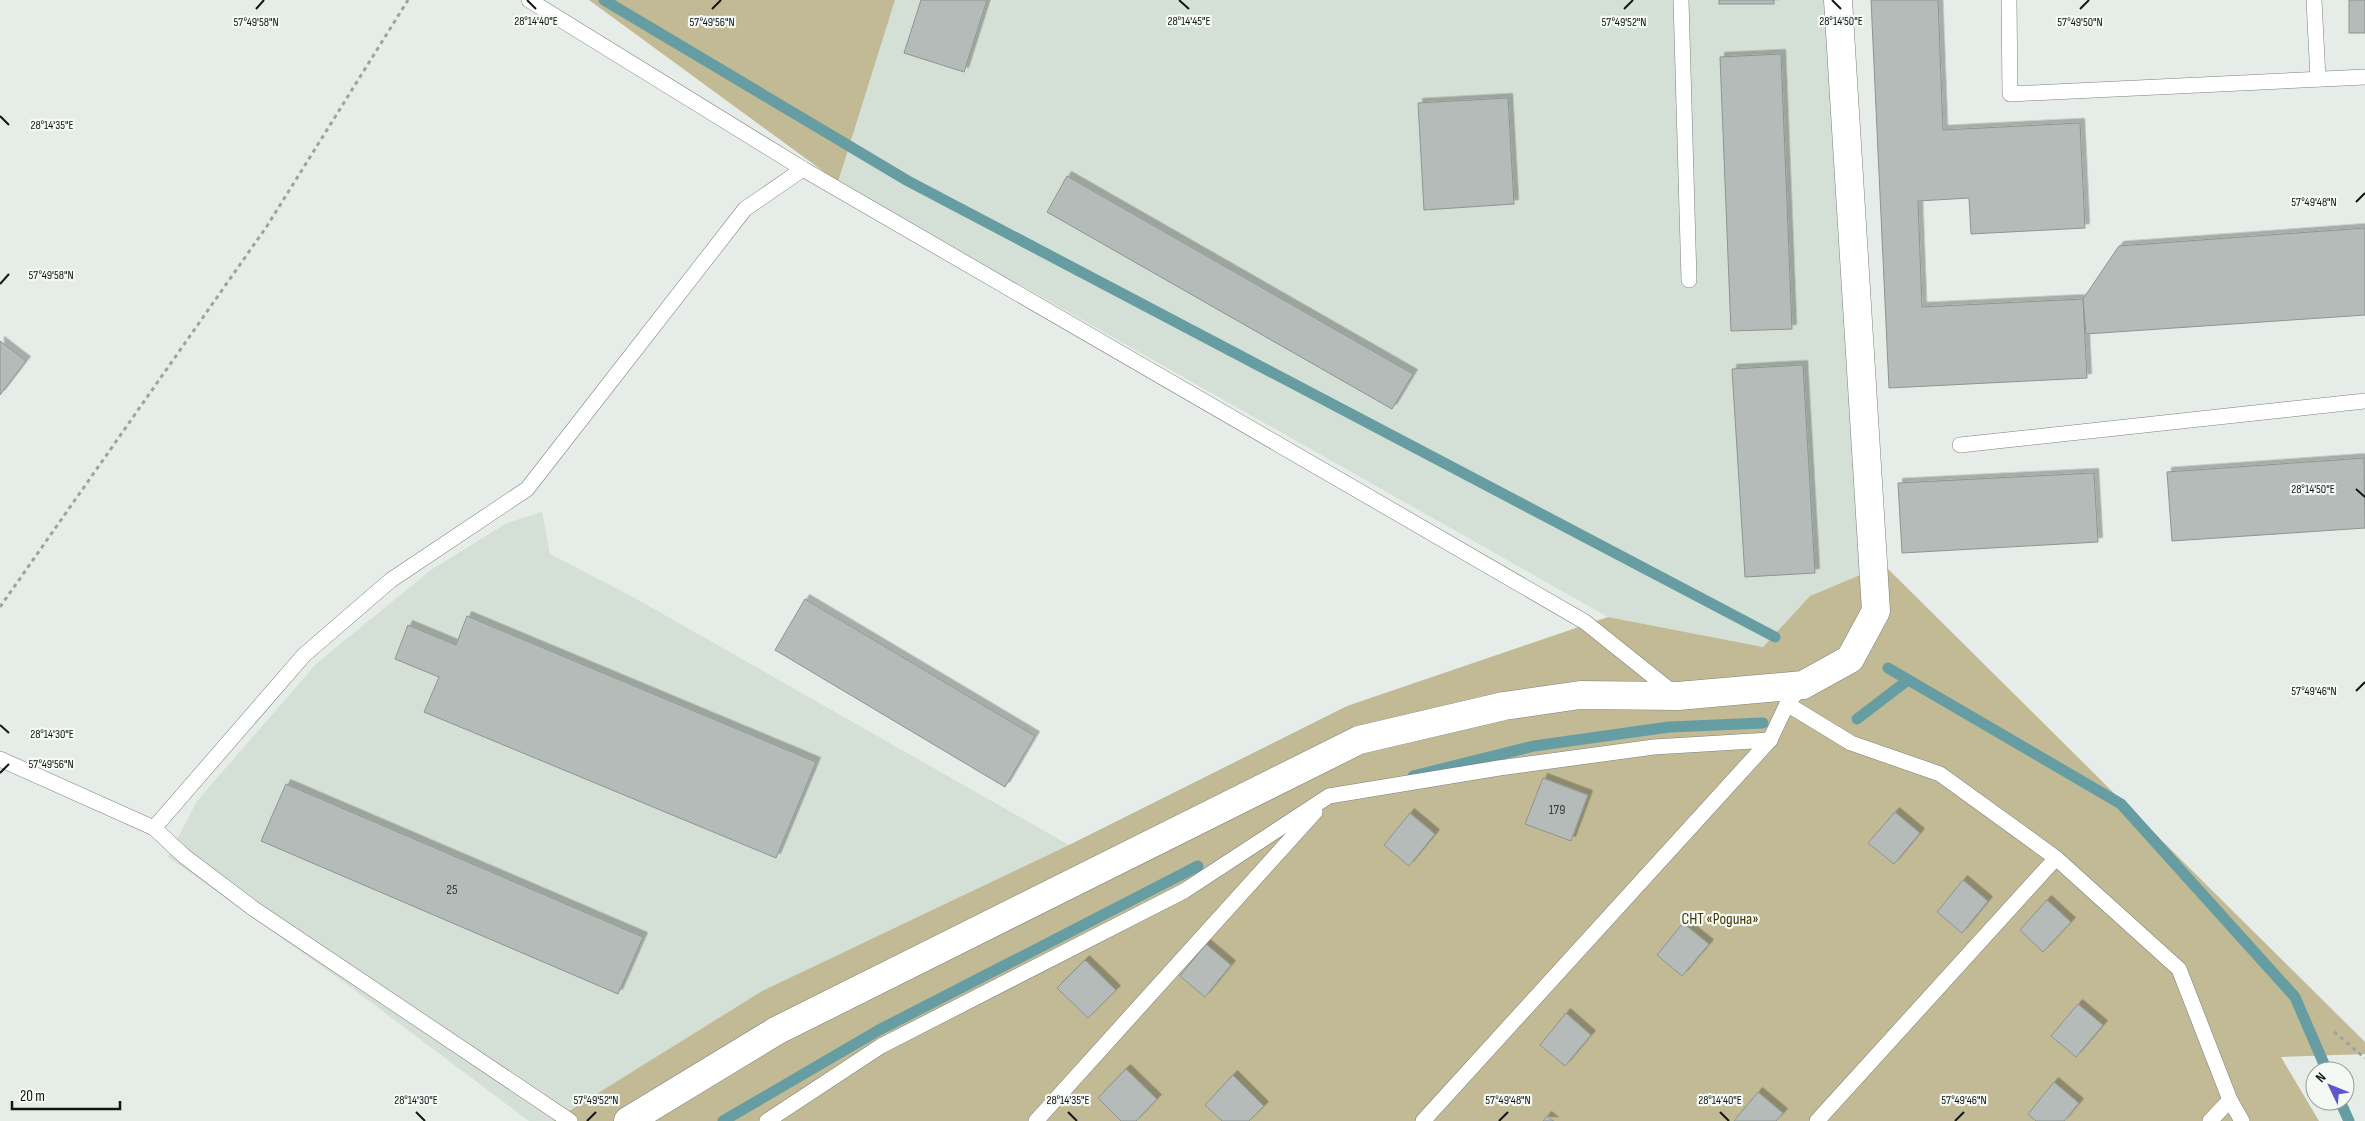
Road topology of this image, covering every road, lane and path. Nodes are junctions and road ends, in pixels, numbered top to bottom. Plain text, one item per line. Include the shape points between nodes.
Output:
1 (408, 0) edge
2 (529, 0) edge
3 (1681, 0) edge
4 (1838, 0) edge
5 (2009, 0) edge
6 (2314, 0) edge
7 (2365, 77) edge
8 (2318, 79) junction
9 (803, 169) junction
10 (1689, 280) dead end
11 (2365, 401) edge
12 (1960, 445) dead end
13 (0, 607) edge
14 (1795, 695) junction
15 (1678, 696) junction
16 (1770, 740) junction
17 (0, 759) edge
18 (1329, 796) junction
19 (154, 828) junction
20 (2056, 858) junction
21 (2334, 1032) dead end
22 (2365, 1058) edge
23 (2230, 1100) junction
24 (570, 1121) edge
25 (628, 1121) edge
26 (767, 1121) edge
27 (1036, 1121) edge
28 (1423, 1121) edge
29 (1817, 1121) edge
30 (2210, 1121) edge
31 (2242, 1121) edge

1 - 13 path via 267,226
2 - 9 lane
3 - 10 lane
4 - 14 street via 1876,611 1850,659
5 - 8 lane via 2010,94
6 - 8 lane
7 - 8 lane
9 - 15 lane via 1585,622
9 - 19 lane via 746,209 527,490 391,580 304,655
11 - 12 lane
14 - 15 street
14 - 16 lane
14 - 20 lane via 1851,743 1940,774
15 - 25 street via 1580,695 1504,706 1359,740 776,1031
16 - 18 lane via 1654,747
16 - 28 lane
17 - 19 lane
18 - 26 lane via 1184,891 881,1046
18 - 27 lane
19 - 24 lane via 184,856 254,909
20 - 23 lane via 2179,969
20 - 29 lane
21 - 22 path
23 - 30 lane
23 - 31 lane

